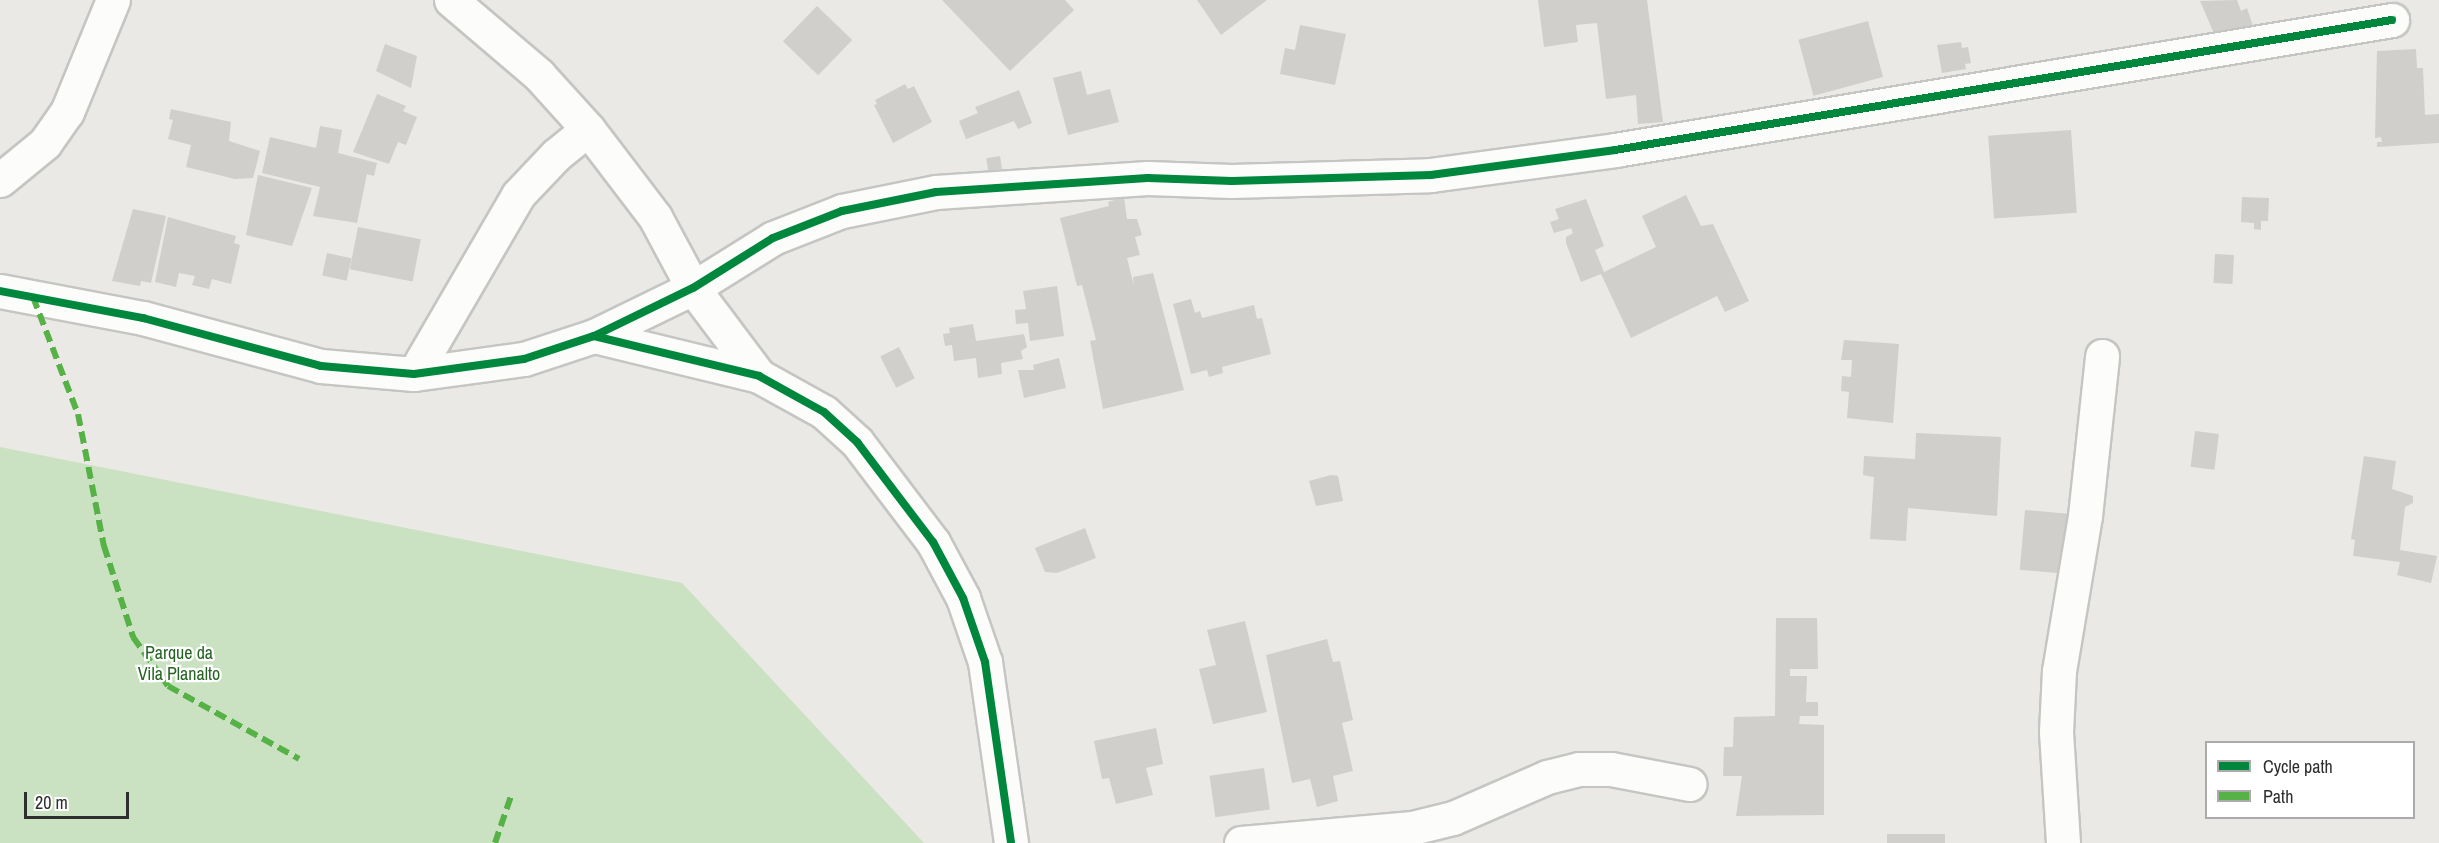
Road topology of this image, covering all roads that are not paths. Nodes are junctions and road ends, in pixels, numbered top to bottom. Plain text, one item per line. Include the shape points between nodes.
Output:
1 (112, 0) edge
2 (451, 0) edge
3 (2392, 20) dead end
4 (588, 129) junction
5 (0, 180) edge
6 (693, 288) junction
7 (0, 291) edge
8 (594, 336) junction
9 (2102, 356) dead end
10 (414, 374) junction
11 (759, 376) junction
12 (1690, 784) dead end
13 (1011, 843) edge
14 (1241, 843) edge
15 (2062, 843) edge

1 - 5 street via 67,112 45,143
2 - 4 street via 539,75
3 - 6 street via 1615,150 1431,175 1232,181 1148,178 936,192 842,211 773,237
4 - 6 street via 655,217
4 - 10 street via 556,155 518,195
6 - 8 street
6 - 11 street
7 - 10 street via 143,318 321,366
8 - 10 street via 524,359
8 - 11 street
9 - 15 street via 2085,516 2059,672 2056,732
11 - 13 street via 824,412 857,442 933,542 963,598 985,662
12 - 14 street via 1611,769 1579,769 1546,777 1453,818 1412,828

